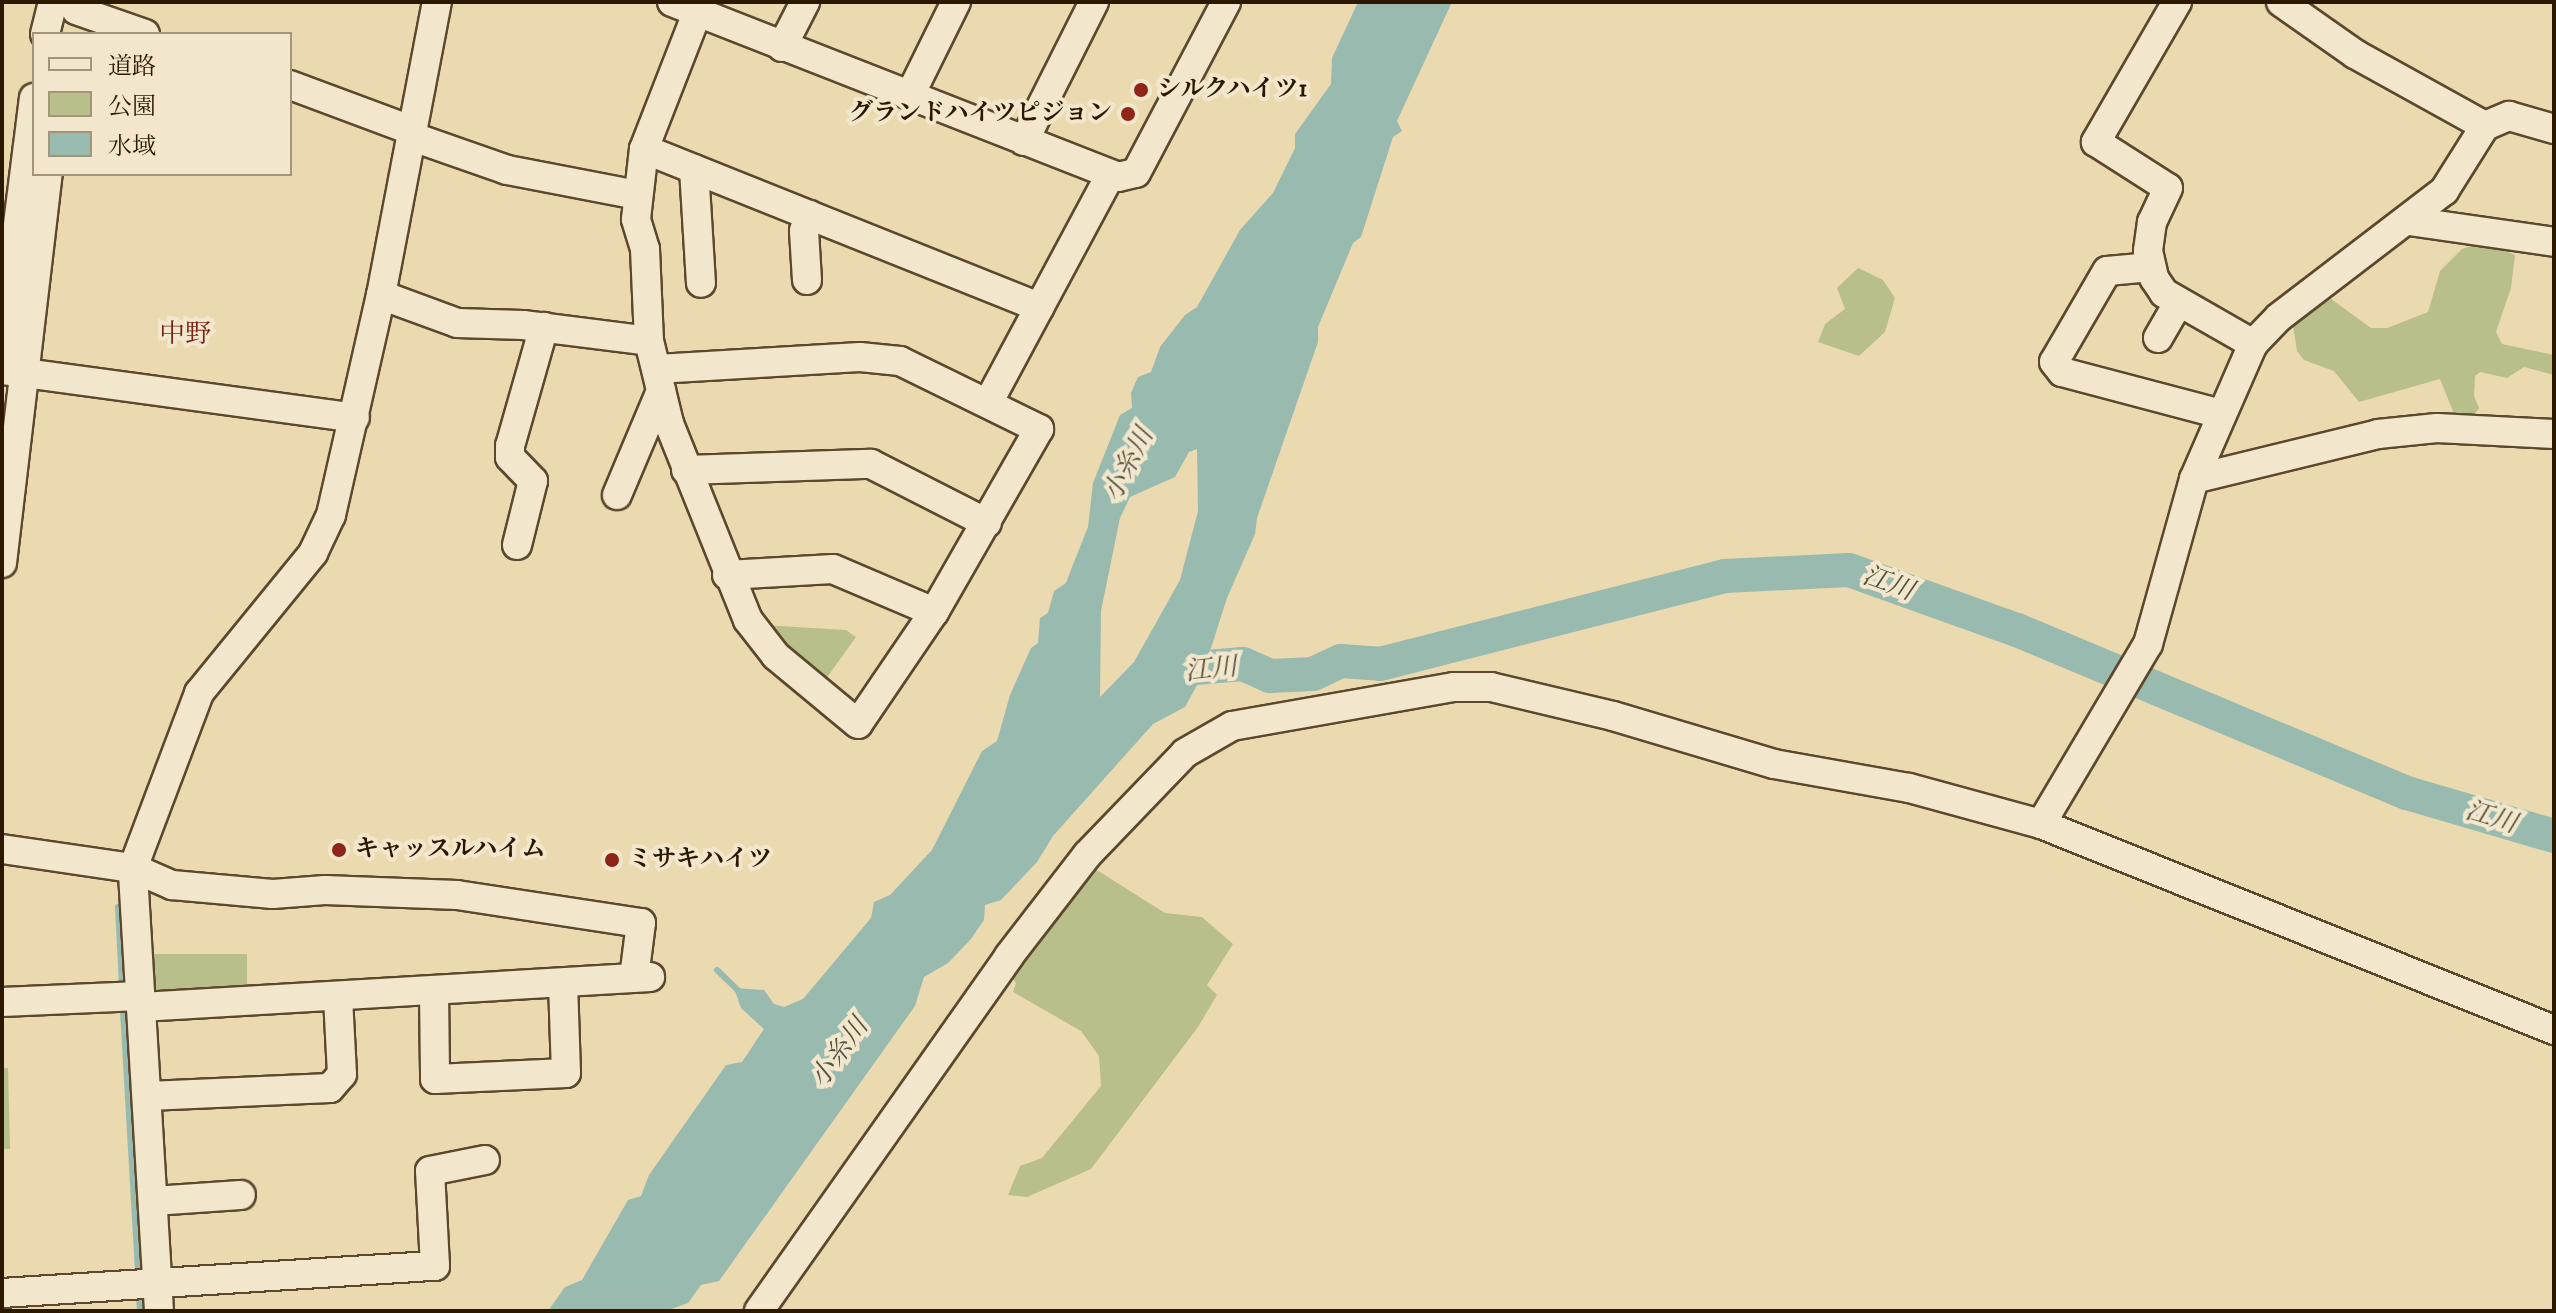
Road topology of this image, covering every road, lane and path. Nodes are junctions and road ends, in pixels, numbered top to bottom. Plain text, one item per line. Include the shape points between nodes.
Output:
1 (437, 2) edge
2 (805, 2) edge
3 (956, 2) edge
4 (1094, 2) edge
5 (1226, 2) edge
6 (2177, 2) edge
7 (2281, 2) edge
8 (685, 8) edge
9 (70, 12) edge
10 (47, 32) edge
11 (138, 32) edge
12 (782, 47) junction
13 (292, 86) edge
14 (910, 95) junction
15 (32, 114) edge
16 (2485, 126) junction
17 (2554, 129) edge
18 (414, 134) junction
19 (1024, 141) junction
20 (644, 149) junction
21 (694, 169) junction
22 (1110, 175) junction
23 (48, 176) edge
24 (637, 195) junction
25 (809, 215) junction
26 (2409, 221) junction
27 (2554, 242) edge
28 (2151, 267) junction
29 (807, 280) dead end
30 (701, 283) dead end
31 (381, 295) junction
32 (2178, 304) junction
33 (1040, 307) junction
34 (544, 327) junction
35 (2158, 338) dead end
36 (649, 341) junction
37 (2253, 344) junction
38 (2, 351) edge
39 (15, 372) edge
40 (659, 380) junction
41 (988, 403) junction
42 (2221, 414) junction
43 (355, 418) junction
44 (2554, 434) edge
45 (686, 470) junction
46 (2194, 479) junction
47 (617, 495) dead end
48 (987, 523) junction
49 (517, 545) dead end
50 (2, 563) edge
51 (727, 575) junction
52 (934, 612) junction
53 (2041, 824) junction
54 (2, 849) edge
55 (133, 868) junction
56 (563, 984) junction
57 (434, 991) junction
58 (338, 997) junction
59 (2, 1002) edge
60 (140, 1002) junction
61 (2554, 1030) edge
62 (148, 1096) junction
63 (485, 1160) dead end
64 (241, 1195) dead end
65 (153, 1201) junction
66 (157, 1281) junction
67 (2, 1293) edge
68 (159, 1311) edge
69 (759, 1311) edge

1 - 18 street
2 - 12 street
3 - 14 street
4 - 19 street
5 - 22 street via 1136,173
6 - 28 street via 2096,142 2168,188 2152,222
7 - 16 street via 2355,54
8 - 12 street
8 - 20 street
9 - 10 street
9 - 11 street
12 - 14 street
13 - 18 street
14 - 19 street
15 - 38 street
16 - 17 street via 2509,116
16 - 26 street via 2444,191
18 - 24 street via 507,170
18 - 31 street
19 - 22 street
20 - 21 street
20 - 24 street
21 - 25 street
21 - 30 street
22 - 33 street
23 - 39 street
24 - 36 street
25 - 29 street via 804,231
25 - 33 street
26 - 27 street
26 - 37 street via 2279,317
28 - 32 street via 2164,293
28 - 42 street via 2107,271 2054,362 2062,372
31 - 34 street via 457,323
31 - 43 street
32 - 35 street
32 - 37 street
33 - 41 street
34 - 36 street
34 - 49 street via 510,446 510,457 533,481
36 - 40 street
37 - 42 street
39 - 43 street
39 - 50 street
40 - 41 street via 860,357 900,361
40 - 45 street
40 - 47 street
41 - 48 street via 1039,429
42 - 46 street
43 - 55 street via 331,515 313,553 199,693
44 - 46 street via 2437,428 2378,434
45 - 48 street via 871,464
45 - 51 street
46 - 53 street via 2169,584 2139,663
48 - 52 street
51 - 52 street via 833,569
51 - 52 street via 748,620 776,656 858,724
53 - 61 street
53 - 69 street via 1909,788 1774,764 1613,716 1491,687 1454,687 1232,726 1185,753 1087,855 937,1052
54 - 55 street
55 - 56 street via 172,885 273,894 325,890 457,895 641,923 642,978
55 - 60 street
56 - 57 street
56 - 57 street via 566,1073 435,1079
57 - 58 street
58 - 60 street
58 - 62 street via 342,1074 330,1088
59 - 60 street
60 - 62 street
62 - 65 street
63 - 66 street via 430,1171 435,1266
64 - 65 street
65 - 66 street
66 - 67 street
66 - 68 street

